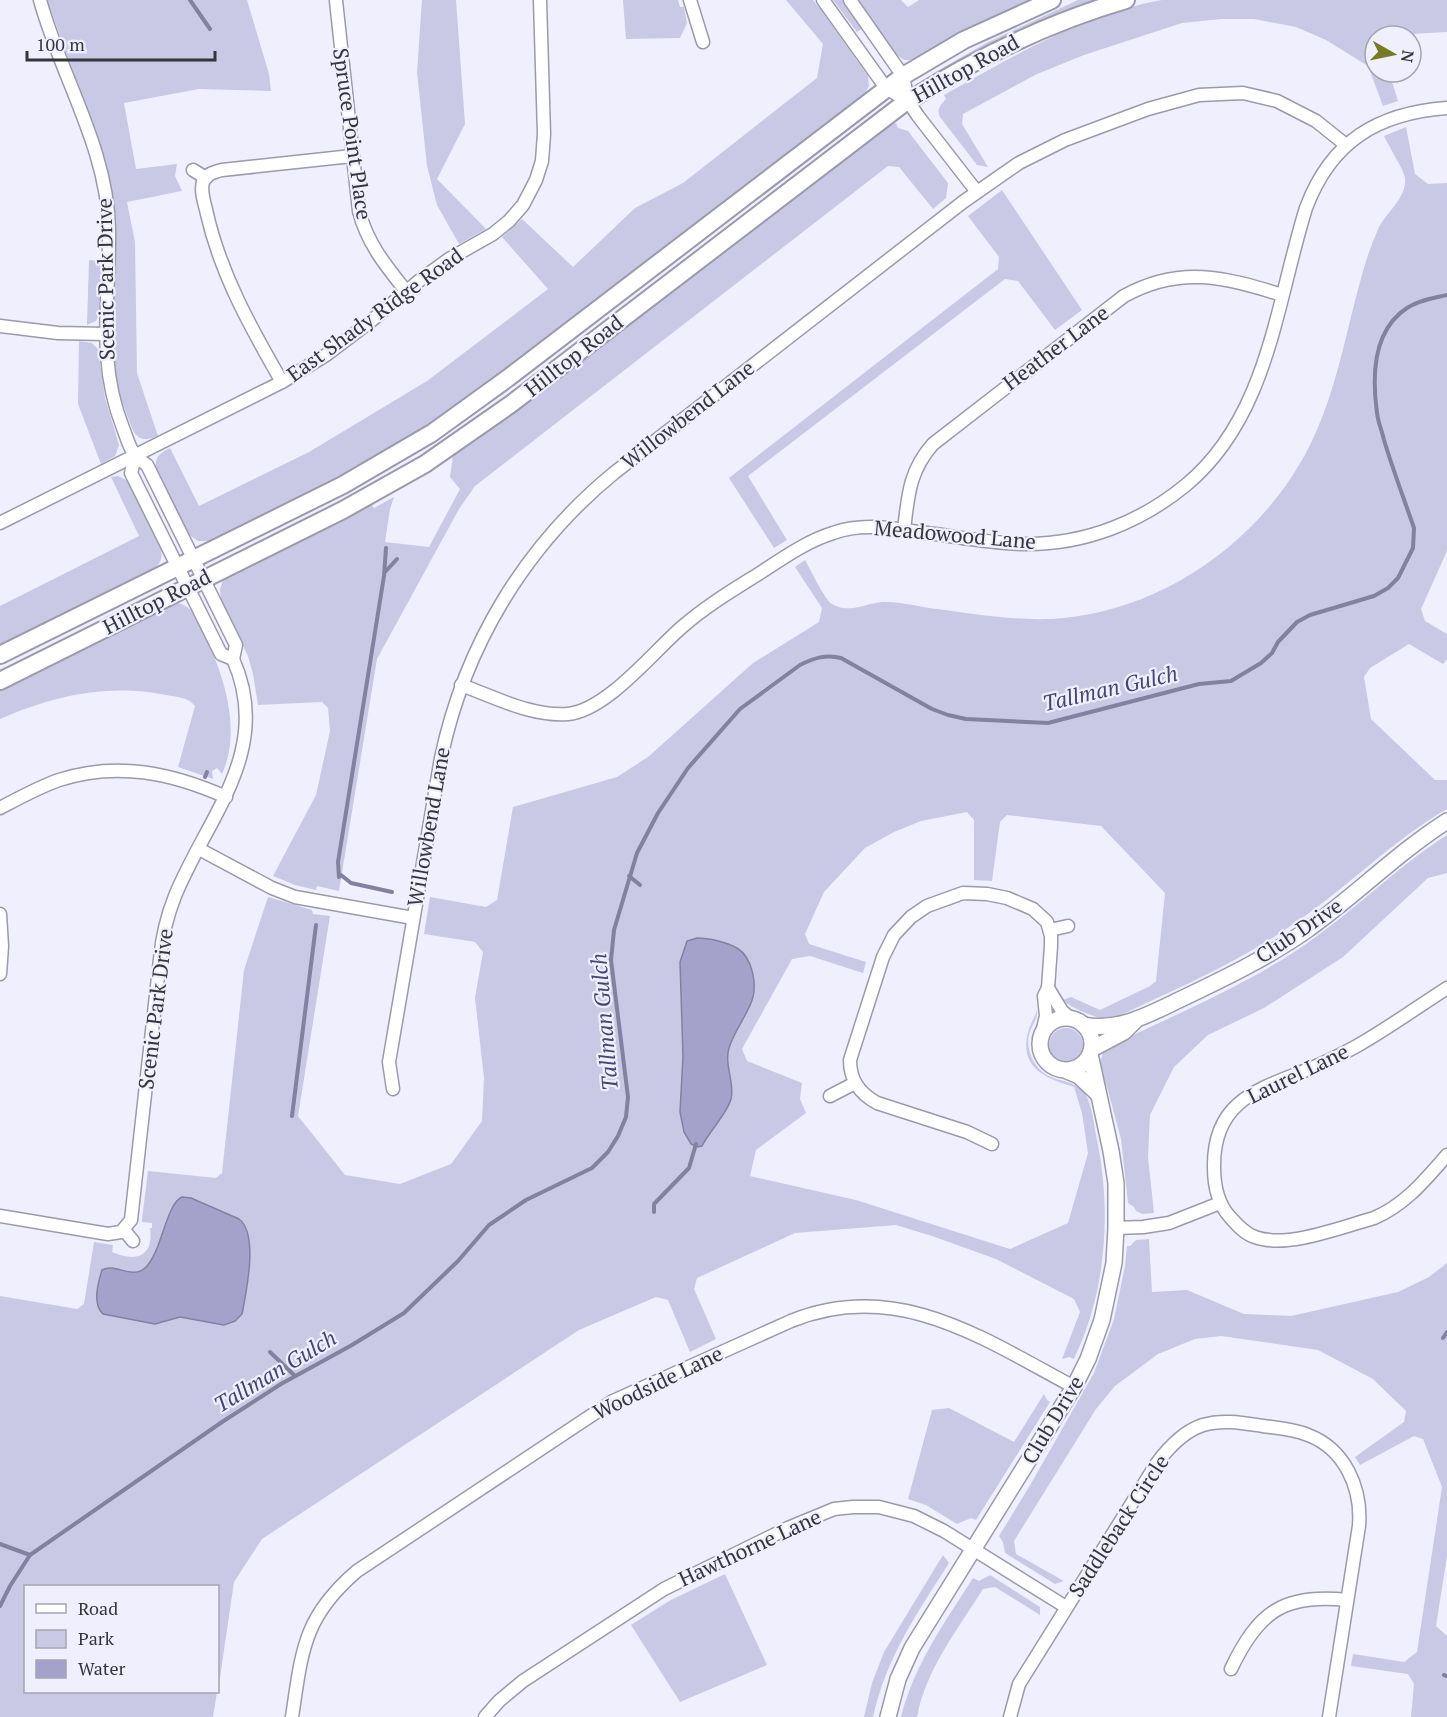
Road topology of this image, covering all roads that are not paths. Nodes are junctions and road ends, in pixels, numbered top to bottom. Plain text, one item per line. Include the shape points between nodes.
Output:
1 (40, 0) edge
2 (334, 0) edge
3 (540, 0) edge
4 (690, 0) edge
5 (823, 0) edge
6 (850, 0) edge
7 (1052, 0) edge
8 (1126, 0) edge
9 (703, 42) dead end
10 (903, 76) junction
11 (886, 88) junction
12 (908, 101) junction
13 (1447, 108) edge
14 (1346, 145) junction
15 (352, 156) junction
16 (193, 170) dead end
17 (206, 178) junction
18 (977, 192) junction
19 (406, 291) junction
20 (1282, 294) junction
21 (0, 326) edge
22 (106, 334) junction
23 (282, 382) junction
24 (135, 457) junction
25 (0, 524) edge
26 (904, 530) junction
27 (194, 559) junction
28 (177, 567) junction
29 (203, 579) junction
30 (187, 587) junction
31 (0, 655) edge
32 (233, 659) junction
33 (0, 681) edge
34 (461, 685) junction
35 (226, 797) junction
36 (0, 808) edge
37 (1447, 821) edge
38 (199, 849) junction
39 (0, 914) edge
40 (413, 918) junction
41 (1068, 926) dead end
42 (1050, 930) junction
43 (0, 974) edge
44 (1048, 988) junction
45 (1447, 988) edge
46 (1137, 1020) junction
47 (1077, 1022) junction
48 (1042, 1033) junction
49 (1091, 1052) junction
50 (1067, 1071) junction
51 (855, 1083) junction
52 (393, 1089) dead end
53 (1098, 1094) junction
54 (830, 1096) dead end
55 (992, 1144) dead end
56 (1447, 1155) edge
57 (1220, 1203) junction
58 (0, 1216) edge
59 (1116, 1228) junction
60 (124, 1230) junction
61 (133, 1241) dead end
62 (1074, 1387) junction
63 (973, 1550) junction
64 (1347, 1600) junction
65 (1066, 1607) junction
66 (1231, 1669) dead end
67 (292, 1717) edge
68 (486, 1717) edge
69 (888, 1717) edge
70 (1010, 1717) edge
71 (1329, 1717) edge

1 - 22 street, Scenic Park Drive via 105,185 109,232
2 - 15 street, Spruce Point Place
3 - 19 street, East Shady Ridge Road via 544,140 534,185 503,227
4 - 9 street
5 - 11 street
6 - 10 street
7 - 10 main road, Hilltop Road via 974,35
8 - 12 main road, Hilltop Road via 1005,45
10 - 11 main road, Hilltop Road
10 - 12 street
11 - 12 street
11 - 27 main road, Hilltop Road via 457,416 352,480
12 - 18 street
12 - 29 main road, Hilltop Road via 458,442 375,493
13 - 14 street, Meadowood Lane via 1387,120
14 - 18 street, Willowbend Lane via 1316,121 1285,104 1243,93 1215,93 1174,101 1074,136 1018,163
14 - 20 street, Meadowood Lane via 1310,198
15 - 17 street via 222,170
15 - 19 street, Spruce Point Place via 364,230
16 - 17 street
17 - 23 street via 203,195 223,268
18 - 34 street, Willowbend Lane via 584,499 545,541 504,597
19 - 23 street, East Shady Ridge Road via 331,352
20 - 26 street, Heather Lane via 1216,277 1192,276 1152,284 1124,296 933,444 912,477
20 - 26 street, Meadowood Lane via 1259,375 1243,414 1211,460 1161,504 1107,531 1055,543 1008,543
21 - 22 street
22 - 24 street, Scenic Park Drive via 110,389
23 - 24 street, East Shady Ridge Road
24 - 25 street, East Shady Ridge Road
24 - 27 street, Scenic Park Drive via 147,465
24 - 28 street, Scenic Park Drive via 131,473
26 - 34 street, Meadowood Lane via 843,530 795,551 682,626 609,695 584,709 569,714 537,712
27 - 28 main road, Hilltop Road
27 - 29 street, Scenic Park Drive
28 - 30 street, Scenic Park Drive
28 - 31 main road, Hilltop Road
29 - 30 main road, Hilltop Road
29 - 32 street, Scenic Park Drive via 236,645
30 - 32 street, Scenic Park Drive via 221,654
30 - 33 main road, Hilltop Road
32 - 35 street, Scenic Park Drive via 244,696 245,730 240,762
34 - 40 street, Willowbend Lane via 441,758
35 - 36 street via 172,777 124,770 69,777
35 - 38 street, Scenic Park Drive
37 - 46 street, Club Drive via 1280,948
38 - 40 street via 287,894
38 - 60 street, Scenic Park Drive via 174,898 163,936 133,1212
39 - 43 street
40 - 52 street, Willowbend Lane via 389,1062
41 - 42 street
42 - 44 street
42 - 51 street via 1043,917 1027,905 987,894 963,893 927,906 911,917 894,935 881,963 850,1060
44 - 47 street via 1062,1011
44 - 48 street
45 - 57 street, Laurel Lane via 1354,1047 1257,1089 1240,1101 1225,1122 1214,1153
46 - 47 street, Club Drive via 1096,1028
46 - 49 street, Club Drive
47 - 48 street via 1061,1018
47 - 49 street via 1091,1036
48 - 50 street via 1040,1044 1046,1061
49 - 50 street via 1081,1066
49 - 53 street, Club Drive
50 - 53 street via 1079,1076
51 - 54 street
51 - 55 street via 877,1103
53 - 59 street, Club Drive via 1115,1174
56 - 57 street via 1406,1199 1388,1212 1294,1240 1250,1235
57 - 59 street via 1169,1223
58 - 60 street via 108,1234
59 - 62 street, Club Drive via 1102,1320
60 - 61 street
62 - 63 street, Club Drive
62 - 67 street, Woodside Lane via 961,1328 918,1312 883,1307 845,1308 791,1322 613,1401 357,1570 325,1602 310,1628 303,1646
63 - 65 street, Hawthorne Lane
63 - 68 street, Hawthorne Lane via 938,1528 888,1508 865,1506 824,1513 664,1588 523,1681
63 - 69 street, Club Drive via 912,1648 898,1679
64 - 65 street, Saddleback Circle via 1359,1517 1354,1485 1343,1463 1309,1435 1226,1422 1197,1428 1168,1449
64 - 66 street via 1308,1598 1284,1606 1249,1636
64 - 71 street, Saddleback Circle
65 - 70 street, Saddleback Circle via 1019,1684

